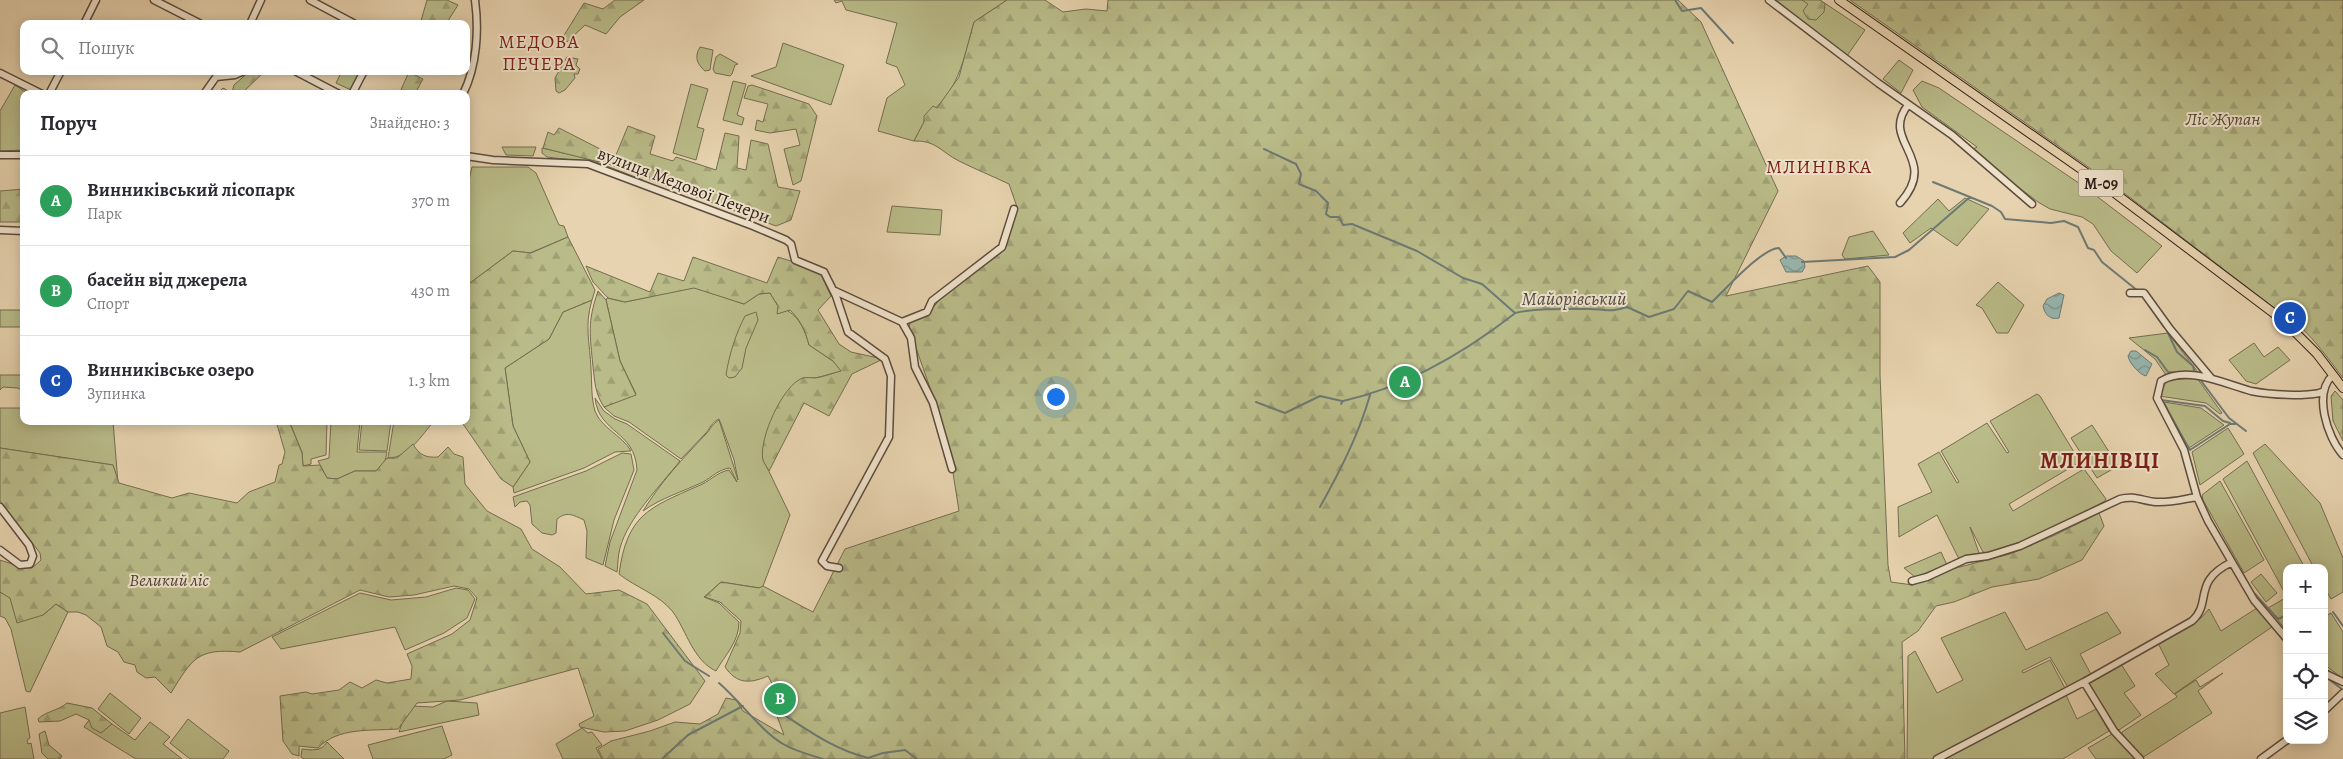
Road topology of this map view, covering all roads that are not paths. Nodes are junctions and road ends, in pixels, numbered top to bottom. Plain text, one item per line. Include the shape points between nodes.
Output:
1 (96, 0) edge
2 (154, 0) edge
3 (261, 0) edge
4 (310, 0) edge
5 (475, 0) edge
6 (1770, 0) edge
7 (1839, 0) edge
8 (161, 2) edge
9 (86, 20) edge
10 (194, 20) edge
11 (252, 20) edge
12 (348, 20) edge
13 (470, 68) edge
14 (0, 72) edge
15 (58, 75) edge
16 (235, 75) edge
17 (303, 75) edge
18 (362, 75) edge
19 (468, 75) edge
20 (34, 90) edge
21 (51, 90) edge
22 (207, 90) edge
23 (331, 90) edge
24 (354, 90) edge
25 (464, 90) edge
26 (1908, 105) junction
27 (0, 155) edge
28 (20, 155) edge
29 (470, 157) edge
30 (1900, 203) dead end
31 (2032, 204) dead end
32 (1014, 209) dead end
33 (0, 230) edge
34 (20, 231) edge
35 (833, 290) junction
36 (2135, 293) dead end
37 (902, 322) junction
38 (2333, 375) junction
39 (2211, 378) junction
40 (2343, 388) edge
41 (2324, 391) junction
42 (2343, 455) edge
43 (952, 469) dead end
44 (2197, 497) junction
45 (0, 507) edge
46 (0, 550) edge
47 (2232, 562) junction
48 (839, 568) dead end
49 (1912, 581) dead end
50 (2283, 634) edge
51 (2328, 676) edge
52 (2084, 682) junction
53 (2343, 682) edge
54 (2343, 693) edge
55 (2328, 707) edge
56 (2283, 743) edge
57 (1937, 759) edge
58 (2140, 759) edge
59 (2261, 759) edge

1 - 9 street
2 - 8 street
3 - 11 street
4 - 12 street
5 - 13 street via 477,42
6 - 26 street
7 - 38 main road, М-09 via 2156,224 2295,331
8 - 10 street
14 - 20 street
15 - 21 street
16 - 22 street via 216,77
17 - 23 street
18 - 24 street
19 - 25 street
26 - 30 street via 1901,113 1899,125 1916,172 1912,188
26 - 31 street via 1952,135
27 - 28 street
29 - 35 street, вулиця Медової Печери via 588,164 786,240 791,244 795,260 824,272
32 - 37 street via 1002,247 932,301 927,312
33 - 34 street
35 - 37 street
35 - 48 street, вулиця Медової Печери via 848,332 885,359 891,376 890,437 822,561 827,566
36 - 39 street via 2148,297
37 - 43 street via 911,338 915,367 933,403
38 - 40 main road, М-09
38 - 41 street via 2325,384
39 - 41 street via 2252,391 2296,395
39 - 44 street via 2166,378 2160,385 2157,402 2188,460
41 - 42 street via 2332,440
44 - 47 street
44 - 49 street via 2167,502 2153,502 2135,496 2120,499 2020,546 1966,559
45 - 46 street via 34,556 30,564 20,564
47 - 50 street via 2254,600
47 - 52 street via 2211,575 2202,593 2198,614 2192,621
51 - 53 street
52 - 57 street
52 - 58 street via 2114,731
54 - 55 street
56 - 59 street

